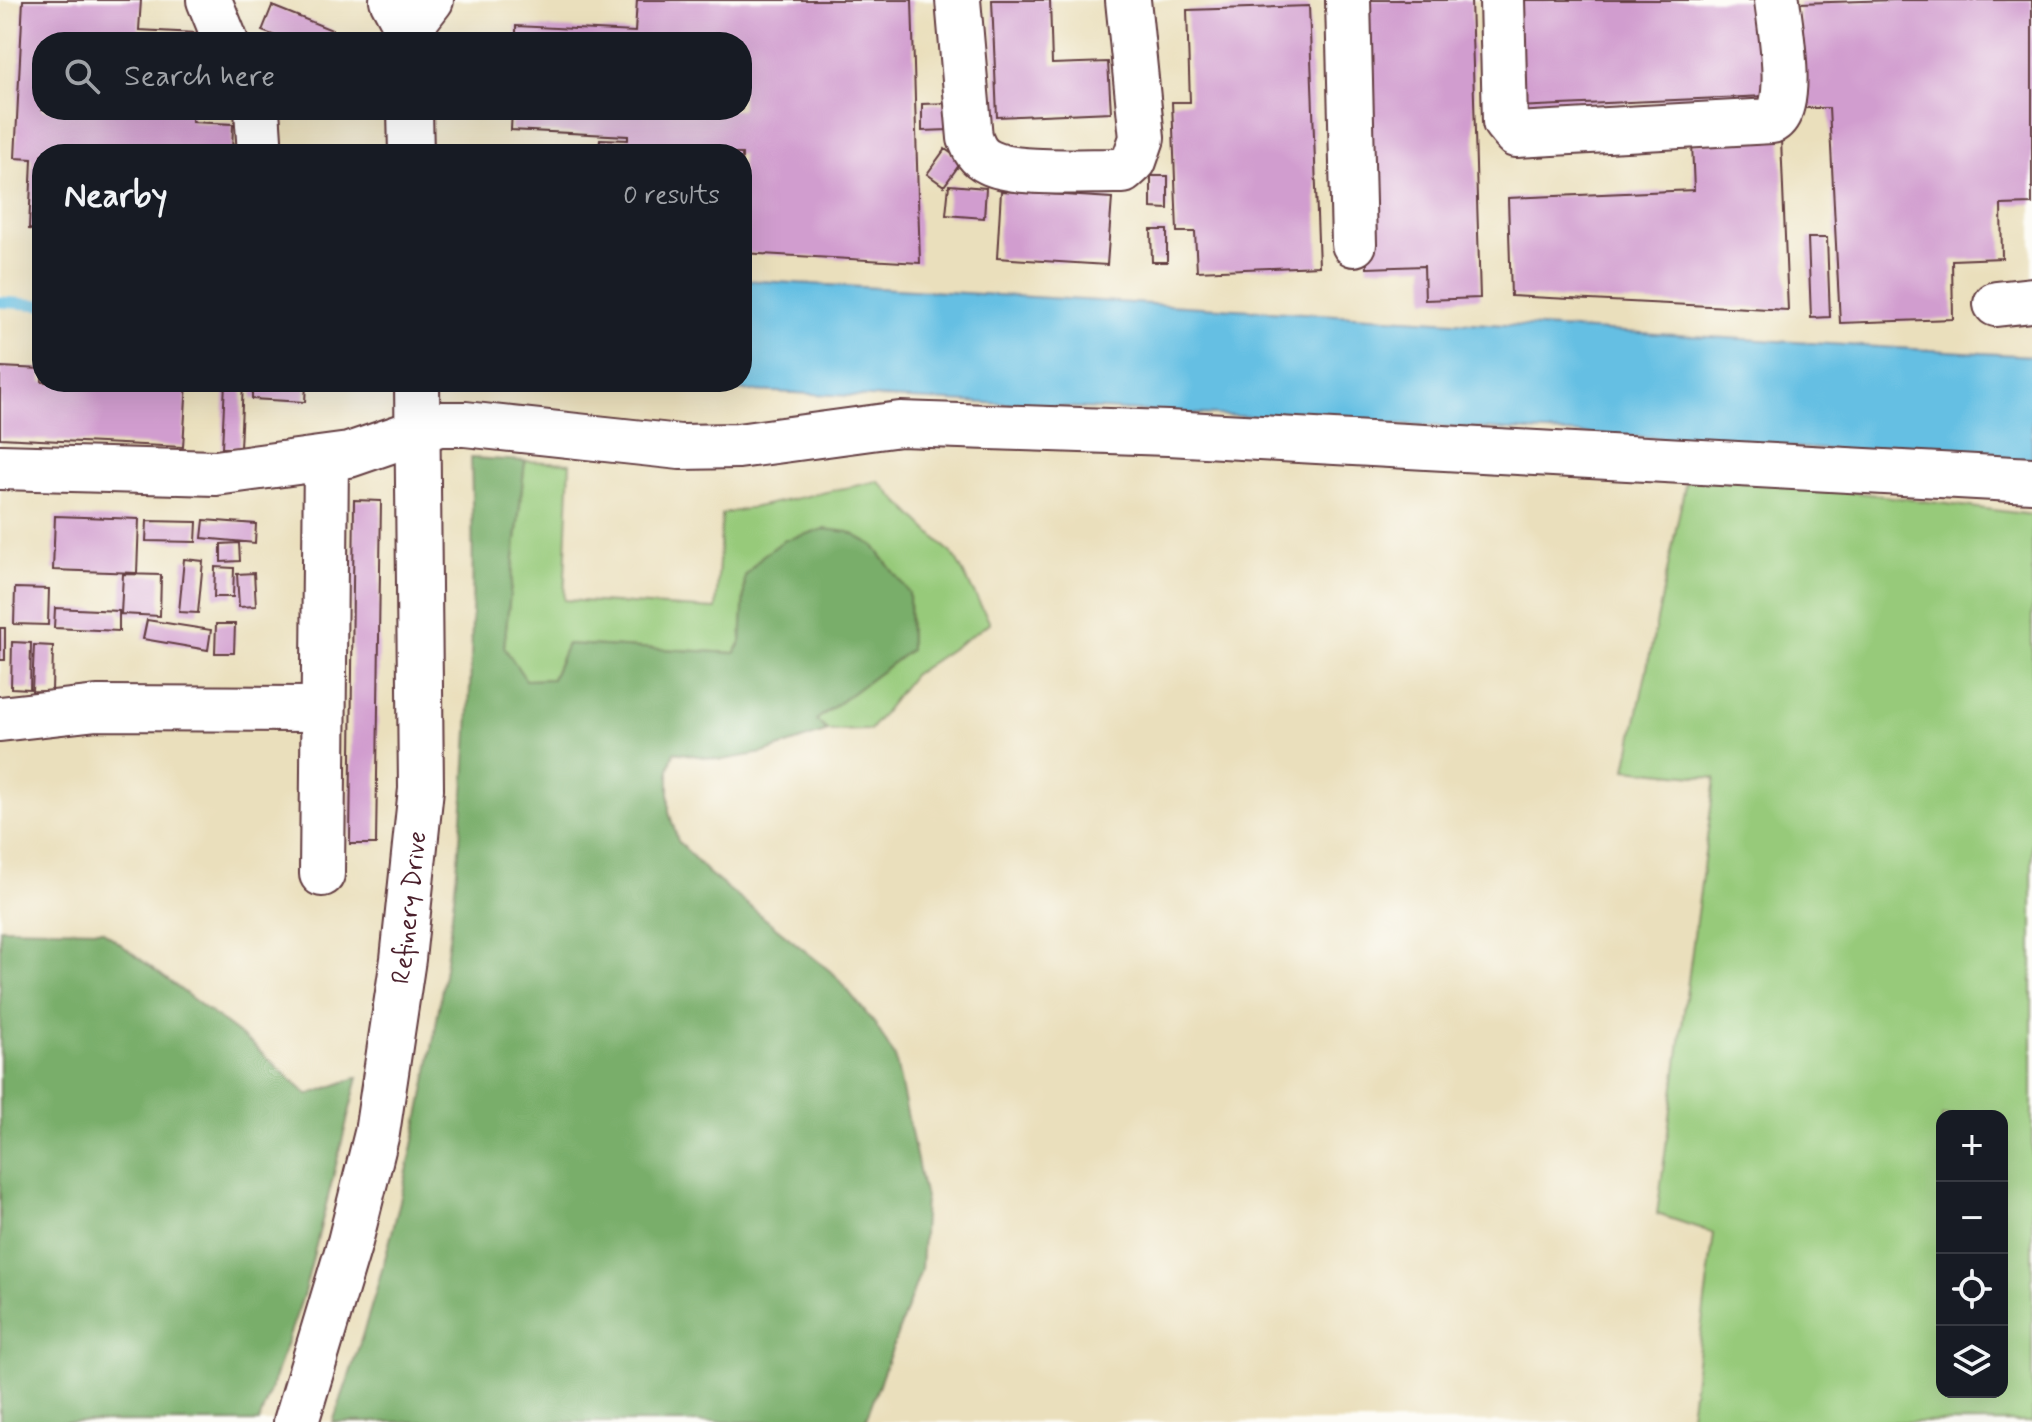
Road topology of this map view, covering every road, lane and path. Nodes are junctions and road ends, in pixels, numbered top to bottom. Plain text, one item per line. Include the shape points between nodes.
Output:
1 (209, 0) edge
2 (958, 0) edge
3 (1128, 0) edge
4 (1348, 0) edge
5 (1502, 0) edge
6 (1777, 0) edge
7 (222, 32) edge
8 (258, 120) edge
9 (410, 120) edge
10 (259, 144) edge
11 (411, 144) edge
12 (1354, 244) dead end
13 (418, 392) edge
14 (417, 431) junction
15 (326, 459) junction
16 (0, 467) edge
17 (2032, 480) edge
18 (323, 709) junction
19 (0, 719) edge
20 (322, 874) dead end
21 (296, 1422) edge

1 - 7 street
2 - 3 street via 975,152 1005,168 1123,171 1134,161 1142,138
4 - 12 street
5 - 6 street via 1505,122 1516,135 1772,121 1783,109 1785,93
8 - 10 street
9 - 11 street
13 - 14 street, Refinery Drive
14 - 15 street
14 - 17 street via 465,424 680,447 738,446 900,424 1168,433
14 - 21 street, Refinery Drive via 421,789 403,959 377,1133
15 - 16 street via 216,473
15 - 18 street
18 - 19 street via 97,708
18 - 20 street

